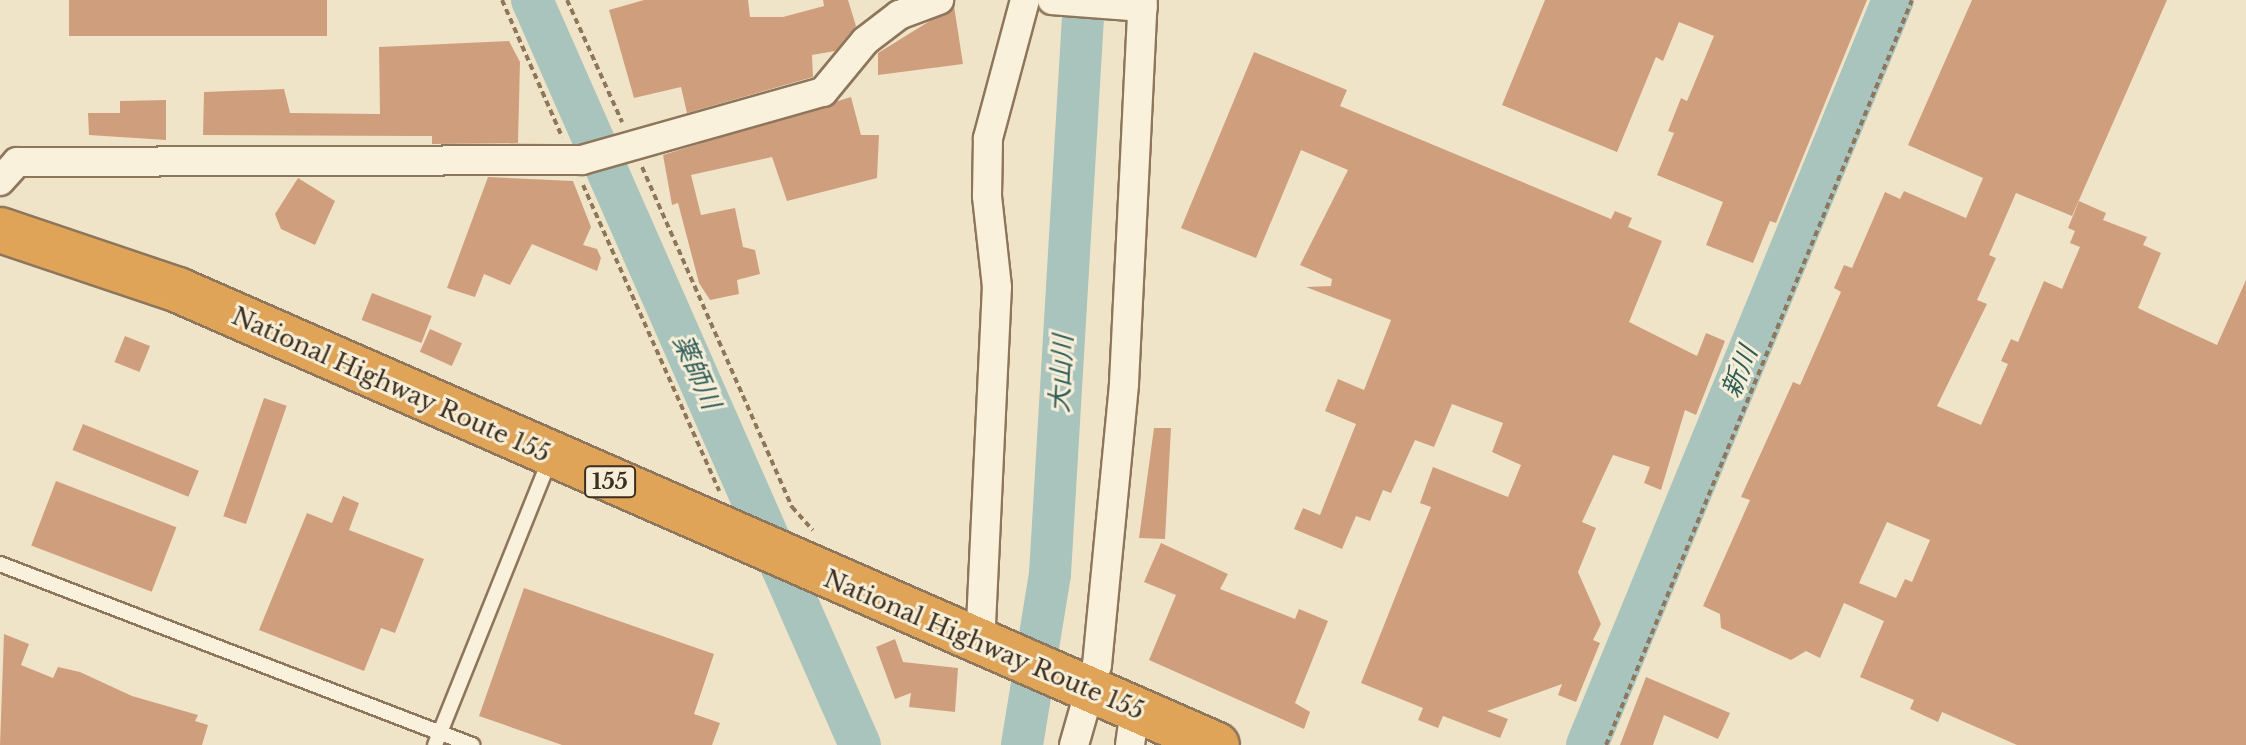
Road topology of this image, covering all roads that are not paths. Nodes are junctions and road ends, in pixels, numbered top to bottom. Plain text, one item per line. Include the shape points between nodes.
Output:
1 (939, 0) edge
2 (1025, 0) edge
3 (1052, 0) edge
4 (1134, 4) edge
5 (0, 181) edge
6 (0, 230) edge
7 (551, 456) junction
8 (0, 564) edge
9 (980, 646) junction
10 (1088, 694) junction
11 (1133, 727) edge
12 (438, 739) edge
13 (472, 745) edge
14 (1074, 745) edge
15 (1217, 745) edge

1 - 5 street via 899,15 865,41 823,92 577,160 17,162
2 - 9 street via 988,138 987,196 997,287
3 - 4 street
4 - 10 street via 1124,383 1097,665
6 - 7 highway, National Highway Route 155 / 155 via 178,290
7 - 9 highway, National Highway Route 155 / 155
7 - 12 lane
8 - 12 lane
9 - 10 highway, National Highway Route 155 / 155
10 - 11 highway, National Highway Route 155 / 155
10 - 14 street
11 - 15 highway, National Highway Route 155 / 155
12 - 13 lane

